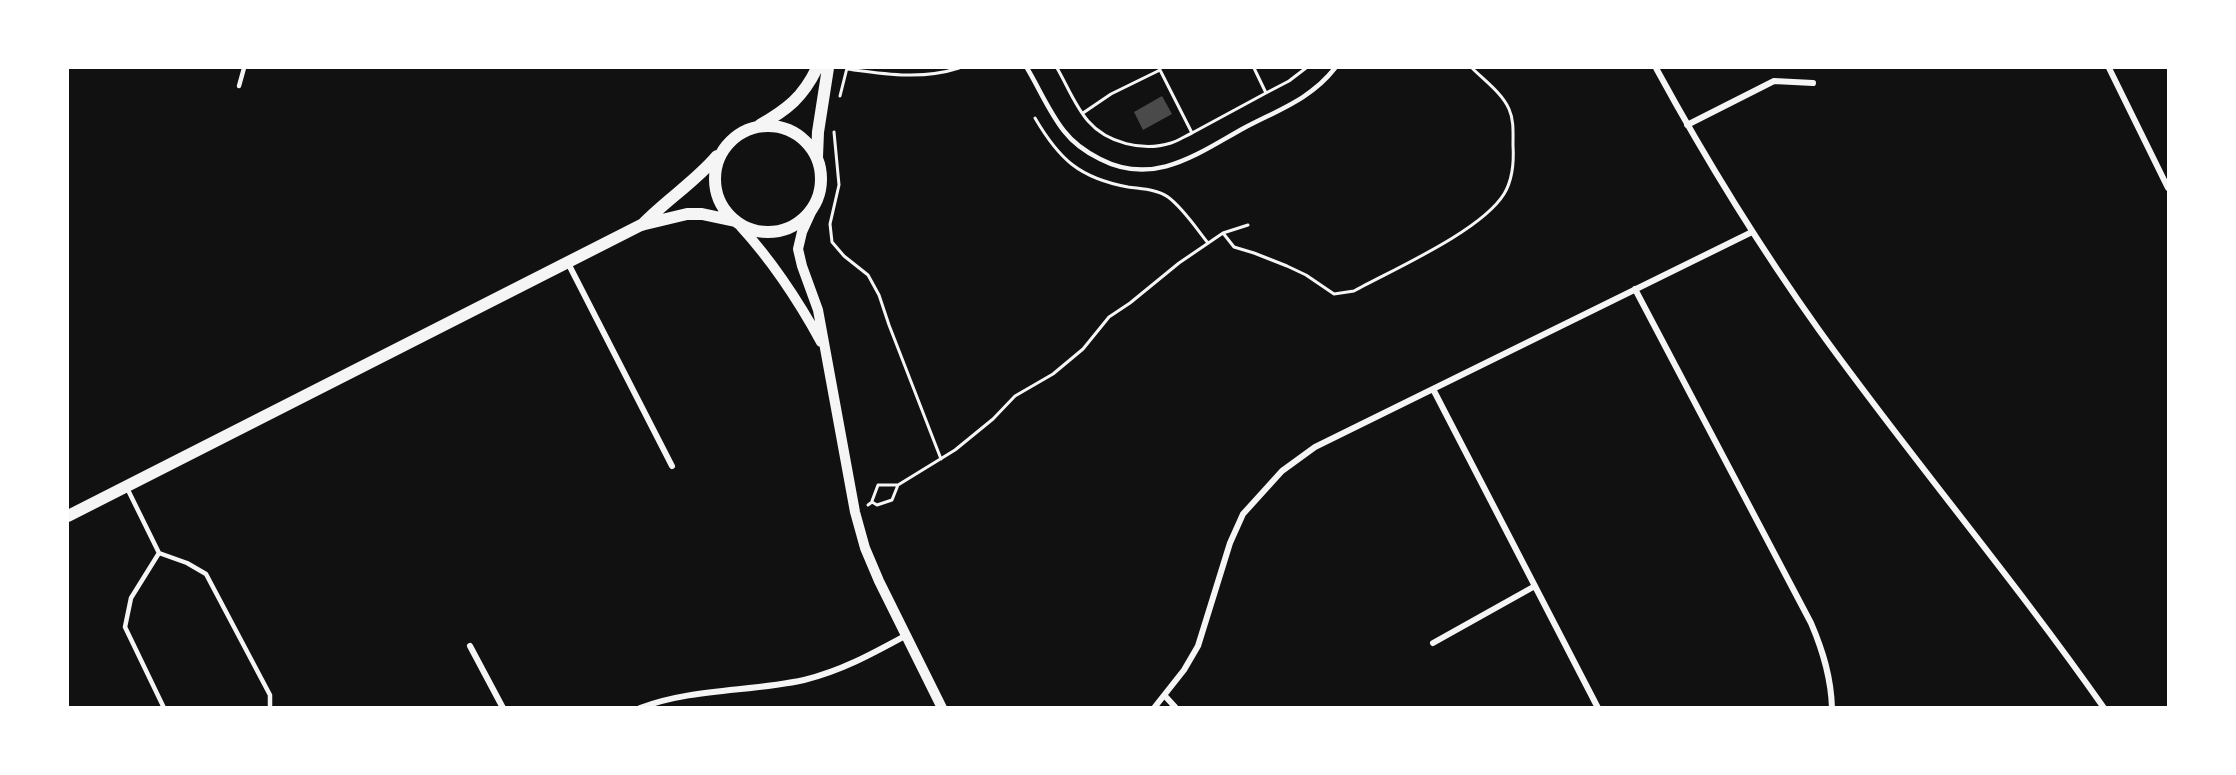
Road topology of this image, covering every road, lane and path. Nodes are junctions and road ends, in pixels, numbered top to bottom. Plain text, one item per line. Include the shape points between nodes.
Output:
1 (244, 68) edge
2 (817, 68) edge
3 (828, 68) edge
4 (847, 68) edge
5 (959, 68) edge
6 (1027, 68) edge
7 (1057, 68) edge
8 (1254, 68) edge
9 (1306, 68) edge
10 (1335, 68) edge
11 (1472, 68) edge
12 (1656, 68) edge
13 (2109, 68) edge
14 (1159, 69) edge
15 (1813, 83) dead end
16 (239, 86) dead end
17 (1266, 93) junction
18 (839, 100) dead end
19 (1083, 113) junction
20 (1035, 118) dead end
21 (759, 125) junction
22 (1687, 125) junction
23 (834, 130) dead end
24 (1192, 132) junction
25 (728, 142) junction
26 (817, 157) junction
27 (2169, 188) edge
28 (813, 208) junction
29 (738, 224) junction
30 (641, 225) junction
31 (1248, 225) dead end
32 (1752, 232) junction
33 (1223, 233) junction
34 (1208, 243) junction
35 (568, 263) junction
36 (1635, 289) junction
37 (824, 347) junction
38 (1432, 389) junction
39 (941, 459) junction
40 (672, 466) dead end
41 (898, 485) junction
42 (126, 486) junction
43 (872, 502) junction
44 (868, 505) dead end
45 (68, 516) edge
46 (159, 553) junction
47 (1535, 586) junction
48 (905, 636) junction
49 (1433, 643) dead end
50 (470, 646) dead end
51 (1165, 696) junction
52 (164, 708) edge
53 (270, 708) edge
54 (503, 708) edge
55 (640, 708) edge
56 (942, 708) edge
57 (1154, 708) edge
58 (1176, 708) edge
59 (1598, 708) edge
60 (1832, 708) edge
61 (2104, 708) edge

1 - 16 lane
2 - 21 main road via 793,105
3 - 26 main road
4 - 5 path via 919,76
4 - 18 path
6 - 10 lane via 1073,142 1114,167 1146,171 1196,155 1294,103 1314,91
7 - 19 path
8 - 17 path
9 - 17 path
11 - 33 path via 1509,110 1512,167 1505,192 1496,205 1460,233 1354,291 1334,294 1287,266 1234,247
12 - 22 street
13 - 27 street
14 - 19 path
14 - 24 path
15 - 22 street via 1774,81
17 - 24 path
19 - 24 path via 1104,135 1130,144 1171,143
20 - 34 path via 1051,144 1077,168 1113,184 1147,189 1167,197
21 - 25 main road
21 - 26 main road via 794,131
22 - 32 street
23 - 39 path via 839,185 830,224 832,242 868,274 879,295
25 - 29 main road via 714,174 716,192 723,208
25 - 30 main road via 703,173
26 - 28 main road via 820,192
28 - 29 main road via 786,229 768,232
28 - 37 street via 798,249 818,310
29 - 30 main road via 687,214
29 - 37 street via 784,279
30 - 35 main road
31 - 33 path
32 - 36 street
32 - 61 street via 1819,330 2055,638
33 - 34 path
34 - 39 path via 1109,317 1083,349 1053,374 1015,396 993,419
35 - 40 street
35 - 42 main road
36 - 38 street
36 - 60 street via 1811,623 1824,654
37 - 48 street via 865,548
38 - 47 street
38 - 51 street via 1315,447 1282,471 1243,514 1198,646
39 - 41 path
41 - 43 path via 892,500 877,505
41 - 43 path via 878,485
42 - 45 main road
42 - 46 lane
43 - 44 path
46 - 52 lane via 131,598 125,627
46 - 53 lane via 188,562 206,574 270,695
47 - 49 street
47 - 59 street
48 - 55 street via 826,674 672,698
48 - 56 street
50 - 54 street
51 - 57 street
51 - 58 street

